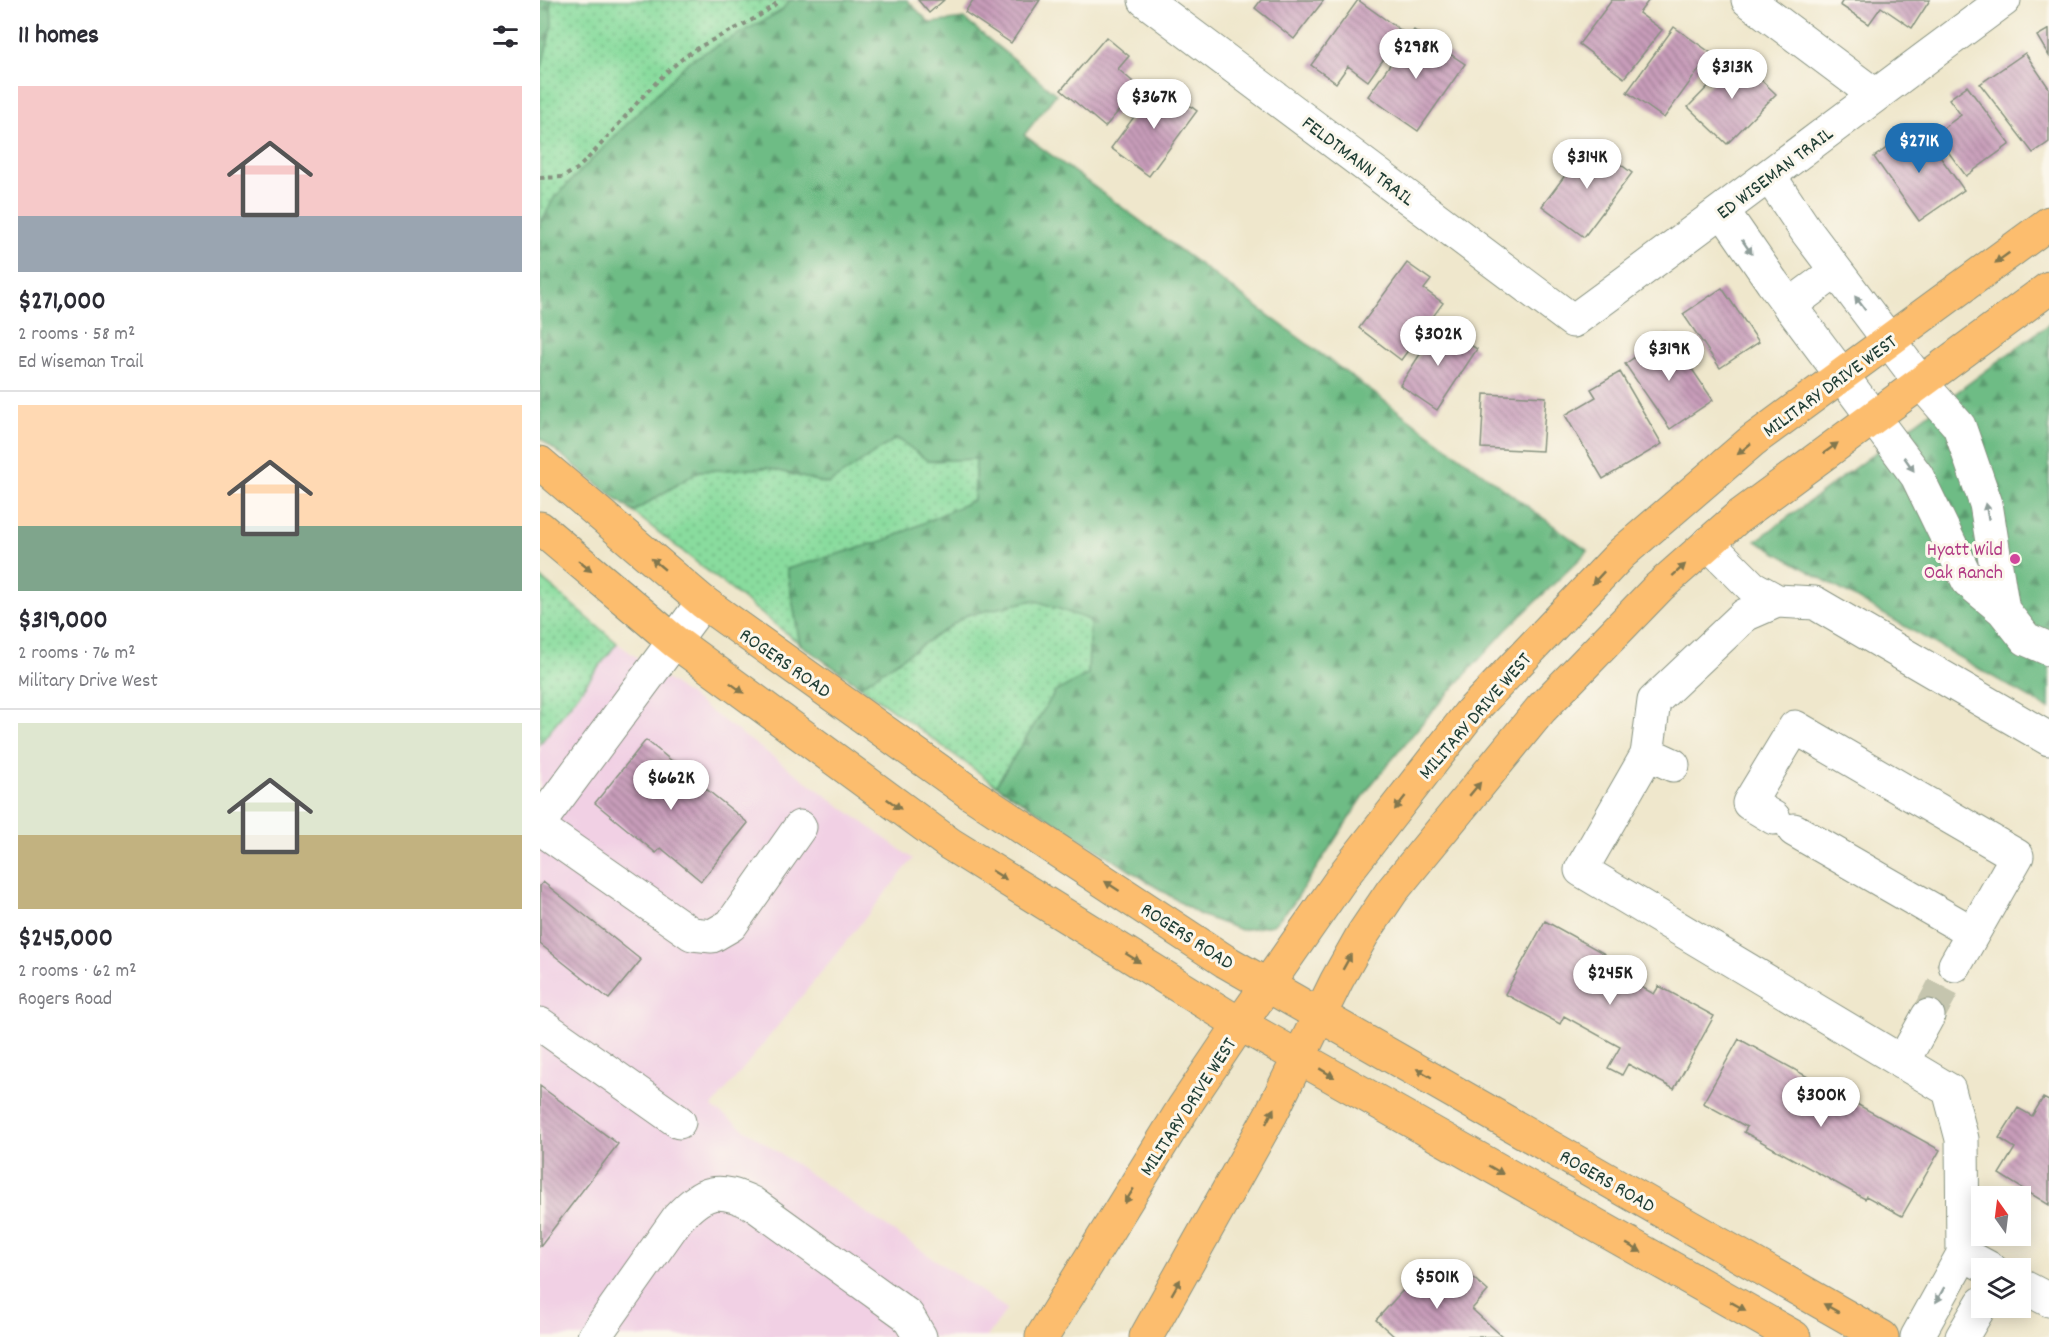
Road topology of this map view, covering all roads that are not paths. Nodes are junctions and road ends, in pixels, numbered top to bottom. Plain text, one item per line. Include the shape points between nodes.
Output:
1 (1145, 0) edge
2 (1748, 0) edge
3 (2004, 0) edge
4 (1875, 94) junction
5 (1770, 177) junction
6 (1723, 211) junction
7 (2049, 223) edge
8 (1836, 271) junction
9 (2049, 288) edge
10 (1789, 306) junction
11 (1573, 321) joint
12 (1889, 341) junction
13 (1842, 376) junction
14 (1921, 383) junction
15 (1872, 418) junction
16 (540, 463) edge
17 (540, 528) edge
18 (1708, 543) junction
19 (1777, 601) junction
20 (703, 602) junction
21 (2003, 610) junction
22 (674, 640) junction
23 (2049, 649) edge
24 (2049, 739) edge
25 (540, 822) edge
26 (800, 827) dead end
27 (540, 828) edge
28 (1973, 933) junction
29 (1955, 965) tunnel mouth
30 (1268, 984) junction
31 (1320, 1014) junction
32 (1928, 1016) tunnel mouth
33 (1240, 1023) junction
34 (540, 1024) edge
35 (1299, 1056) junction
36 (1902, 1063) junction
37 (679, 1122) dead end
38 (1977, 1258) edge
39 (1971, 1270) edge
40 (2031, 1291) edge
41 (2049, 1300) edge
42 (1973, 1318) edge
43 (594, 1337) edge
44 (920, 1337) edge
45 (1042, 1337) edge
46 (1146, 1337) edge
47 (1794, 1337) edge
48 (1882, 1337) edge
49 (1917, 1337) edge
50 (1962, 1337) edge

1 - 11 street, FELDTMANN TRAIL
2 - 4 street
3 - 4 street, ED WISEMAN TRAIL
4 - 5 street, ED WISEMAN TRAIL
5 - 6 street, ED WISEMAN TRAIL
5 - 8 street
6 -> 10 street
6 - 11 street, ED WISEMAN TRAIL
7 -> 12 main road, MILITARY DRIVE WEST
8 - 10 street
12 -> 8 street
9 - 14 main road
10 - 13 street
12 - 13 main road, MILITARY DRIVE WEST
12 - 14 street
13 - 15 street
13 -> 30 main road, MILITARY DRIVE WEST via 1752,441 1622,553 1470,713 1347,871
14 - 15 main road
21 -> 14 street via 1986,504 1959,426
18 -> 15 main road
15 -> 21 street via 1917,476 1968,581
20 -> 16 main road, ROGERS ROAD
17 -> 22 main road
18 - 19 street via 1752,587
31 -> 18 main road via 1377,912 1447,821 1541,709 1659,587
19 - 24 street via 1815,603
19 - 36 street via 1745,615 1654,701 1660,759 1581,870
20 - 22 street
30 -> 20 main road, ROGERS ROAD via 1225,961 973,795
21 - 23 street via 2026,639
22 - 25 street
22 -> 33 main road via 950,844
26 - 27 street via 731,925 712,936 692,934
28 - 28 street via 2017,856 1796,727 1749,803
28 - 29 street
30 - 31 main road, ROGERS ROAD
30 - 33 main road, MILITARY DRIVE WEST
31 - 35 main road
48 -> 31 main road, ROGERS ROAD
32 - 36 street
33 - 35 main road
33 -> 45 main road, MILITARY DRIVE WEST
34 - 37 street
46 -> 35 main road via 1254,1145
35 -> 47 main road
36 - 38 street via 1949,1090 1962,1139
39 -> 49 street
40 - 41 street
42 - 50 street
43 - 44 street via 678,1218 701,1196 717,1193 752,1203 907,1314

